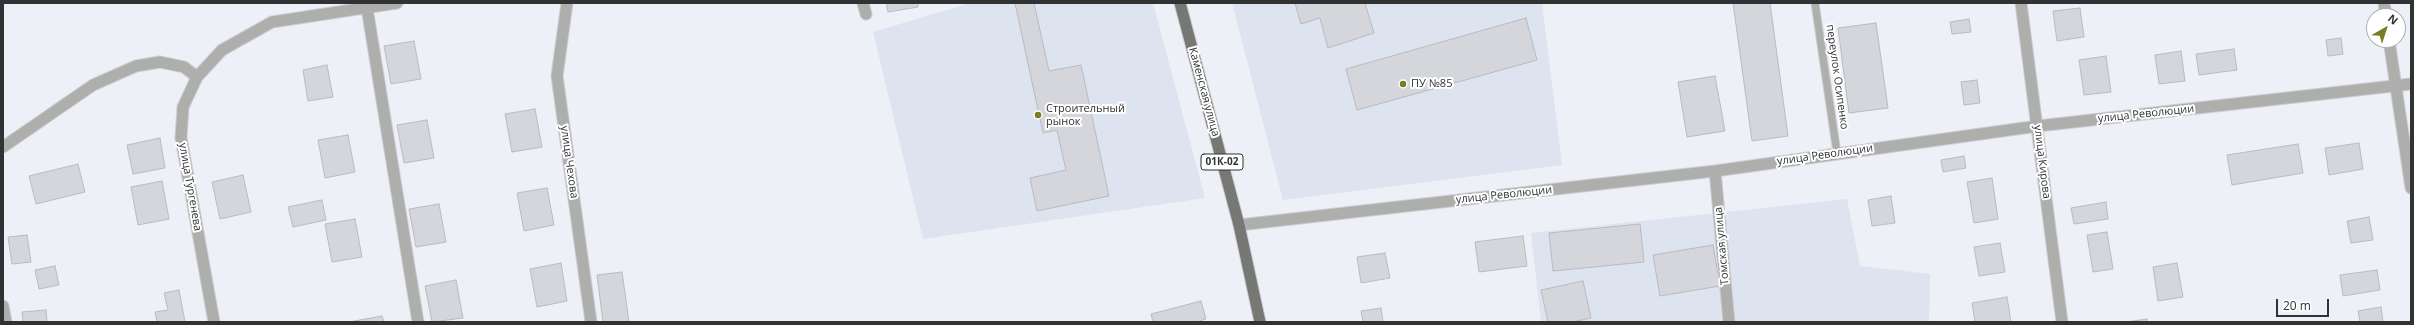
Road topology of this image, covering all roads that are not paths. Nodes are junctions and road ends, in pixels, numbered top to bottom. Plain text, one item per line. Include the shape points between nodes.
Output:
1 (398, 3) edge
2 (567, 3) edge
3 (1180, 3) edge
4 (1815, 3) edge
5 (2021, 3) edge
6 (367, 8) junction
7 (2390, 48) edge
8 (196, 77) junction
9 (2411, 84) edge
10 (2395, 86) junction
11 (2038, 126) junction
12 (3, 148) edge
13 (1837, 154) junction
14 (1714, 171) junction
15 (2411, 188) edge
16 (1239, 225) junction
17 (3, 306) edge
18 (6, 322) edge
19 (214, 322) edge
20 (418, 322) edge
21 (591, 322) edge
22 (1260, 322) edge
23 (1729, 322) edge
24 (2062, 322) edge

1 - 6 street, улица Тургенева
2 - 21 street, улица Чехова via 556,76
3 - 16 main road, Каменская улица / 01К-02
4 - 13 lane, переулок Осипенко
5 - 11 street, улица Кирова
6 - 8 street, улица Тургенева via 272,22 222,50
6 - 20 street
7 - 10 street
8 - 12 street via 184,67 160,62 136,66 93,85
8 - 19 street, улица Тургенева via 183,107 181,138
9 - 10 street, улица Революции
10 - 11 street, улица Революции
10 - 15 street
11 - 13 street, улица Революции
11 - 24 street, улица Кирова
13 - 14 street, улица Революции
14 - 16 street, улица Революции
14 - 23 street, Томская улица
16 - 22 main road, Каменская улица / 01К-02
17 - 18 street

